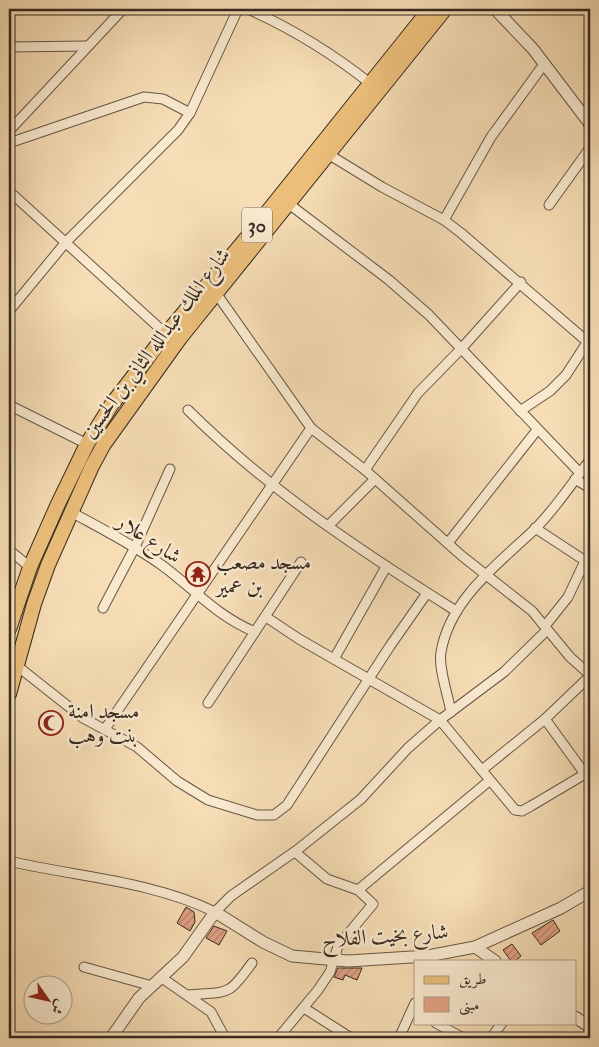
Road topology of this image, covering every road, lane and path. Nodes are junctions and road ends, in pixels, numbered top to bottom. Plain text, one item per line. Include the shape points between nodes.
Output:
1 (123, 9) edge
2 (238, 9) edge
3 (248, 9) edge
4 (430, 9) edge
5 (445, 9) edge
6 (495, 9) edge
7 (266, 12) edge
8 (87, 46) junction
9 (9, 47) edge
10 (544, 64) junction
11 (371, 84) junction
12 (190, 113) junction
13 (590, 124) edge
14 (9, 131) edge
15 (9, 143) edge
16 (590, 148) edge
17 (328, 154) junction
18 (9, 191) edge
19 (288, 204) junction
20 (549, 205) dead end
21 (444, 220) junction
22 (66, 242) junction
23 (249, 244) junction
24 (228, 270) junction
25 (521, 282) junction
26 (216, 292) junction
27 (9, 311) edge
28 (166, 334) junction
29 (589, 341) edge
30 (461, 349) junction
31 (9, 405) edge
32 (188, 410) dead end
33 (520, 411) junction
34 (311, 428) junction
35 (537, 430) junction
36 (87, 444) junction
37 (590, 460) edge
38 (170, 469) dead end
39 (365, 470) junction
40 (578, 476) junction
41 (375, 479) junction
42 (272, 484) junction
43 (590, 488) edge
44 (71, 512) junction
45 (328, 526) junction
46 (536, 528) junction
47 (448, 544) junction
48 (135, 547) junction
49 (9, 550) edge
50 (301, 562) dead end
51 (588, 563) edge
52 (30, 567) junction
53 (386, 567) junction
54 (486, 574) junction
55 (427, 593) junction
56 (197, 595) junction
57 (103, 608) dead end
58 (456, 611) junction
59 (266, 617) junction
60 (10, 621) edge
61 (546, 628) junction
62 (255, 632) junction
63 (334, 659) junction
64 (16, 665) junction
65 (590, 676) edge
66 (369, 679) junction
67 (9, 694) edge
68 (208, 703) dead end
69 (451, 712) junction
70 (545, 719) junction
71 (440, 720) junction
72 (105, 729) junction
73 (482, 770) junction
74 (588, 773) edge
75 (489, 781) junction
76 (295, 852) junction
77 (9, 861) edge
78 (358, 890) junction
79 (590, 891) edge
80 (215, 912) junction
81 (476, 947) junction
82 (446, 957) edge
83 (427, 958) edge
84 (494, 960) edge
85 (334, 961) junction
86 (252, 963) dead end
87 (84, 967) dead end
88 (162, 978) junction
89 (152, 986) junction
90 (187, 995) junction
91 (304, 1008) junction
92 (414, 1008) edge
93 (576, 1018) edge
94 (438, 1024) edge
95 (501, 1024) edge
96 (590, 1027) edge
97 (111, 1038) edge
98 (225, 1038) edge
99 (278, 1038) edge
100 (351, 1038) edge
101 (399, 1038) edge
102 (463, 1038) edge
103 (490, 1038) edge

1 - 8 street
2 - 12 street
3 - 7 street
4 - 11 main road, شارع الملك عبدالله الثاني بن الحسين / 30
5 - 17 main road, شارع الملك عبدالله الثاني بن الحسين / 30
6 - 10 street
7 - 11 street via 339,58
8 - 9 street
8 - 14 street
10 - 13 street
10 - 21 street via 491,137
11 - 23 main road, شارع الملك عبدالله الثاني بن الحسين / 30
12 - 15 street via 163,99 144,97
12 - 22 street via 166,145
16 - 20 street
17 - 19 main road, شارع الملك عبدالله الثاني بن الحسين / 30
17 - 21 street
18 - 22 street
19 - 23 main road, شارع الملك عبدالله الثاني بن الحسين / 30
19 - 30 street via 400,289
21 - 25 street
22 - 27 street
22 - 28 street
23 - 24 main road, شارع الملك عبدالله الثاني بن الحسين / 30
24 - 26 main road, شارع الملك عبدالله الثاني بن الحسين / 30
24 - 28 main road, شارع الملك عبدالله الثاني بن الحسين / 30
25 - 29 street
25 - 30 street
26 - 34 street
26 - 44 main road, شارع الملك عبدالله الثاني بن الحسين / 30 via 104,444
28 - 36 main road, شارع الملك عبدالله الثاني بن الحسين / 30 via 132,376
29 - 33 street via 566,375 550,391
30 - 33 street
30 - 39 street via 418,393
31 - 36 street
32 - 42 street
33 - 35 street
34 - 39 street
34 - 42 street
35 - 40 street
35 - 47 street
36 - 52 main road, شارع الملك عبدالله الثاني بن الحسين / 30
37 - 40 street
38 - 48 street
39 - 41 street
40 - 43 street
40 - 46 street
41 - 45 street
41 - 47 street
42 - 45 street
42 - 56 street
44 - 48 street, شارع علار
44 - 64 main road, شارع الملك عبدالله الثاني بن الحسين / 30 via 34,604
45 - 53 street
46 - 51 street
46 - 54 street
47 - 54 street
48 - 56 street, شارع علار via 174,574
48 - 57 street
49 - 52 street
50 - 59 street
51 - 61 street
52 - 60 main road, شارع الملك عبدالله الثاني بن الحسين / 30
53 - 55 street
53 - 63 street
54 - 58 street
54 - 61 street via 532,611
55 - 58 street
55 - 66 street
56 - 62 street, شارع علار via 216,611
56 - 72 street
58 - 69 street via 440,653
59 - 62 street
59 - 63 street
61 - 65 street
61 - 69 street via 504,672
62 - 68 street
63 - 66 street
64 - 67 main road, شارع الملك عبدالله الثاني بن الحسين / 30
64 - 72 street via 83,718
65 - 70 street
66 - 71 street
66 - 72 street via 287,805 274,815 257,815 208,800 177,781 137,747
69 - 71 street
70 - 73 street
70 - 74 street
71 - 73 street
71 - 76 street via 408,748 361,799
73 - 75 street
74 - 75 street via 522,810 509,806
75 - 78 street
76 - 78 street via 327,879
76 - 80 street via 231,896
77 - 80 street, شارع بخيت الفلاح via 183,898
78 - 85 street via 372,902 372,907 338,946
79 - 81 street, شارع بخيت الفلاح via 553,912
80 - 85 street, شارع بخيت الفلاح via 280,952 303,959
80 - 88 street via 183,957
81 - 82 street, شارع بخيت الفلاح
81 - 84 street
82 - 83 street, شارع بخيت الفلاح
83 - 85 street, شارع بخيت الفلاح
85 - 91 street
86 - 90 street via 228,992
87 - 89 street
88 - 89 street
88 - 90 street
89 - 97 street via 125,1016
90 - 98 street via 211,1012
91 - 99 street
91 - 100 street
92 - 101 street
93 - 96 street
94 - 102 street
95 - 103 street

